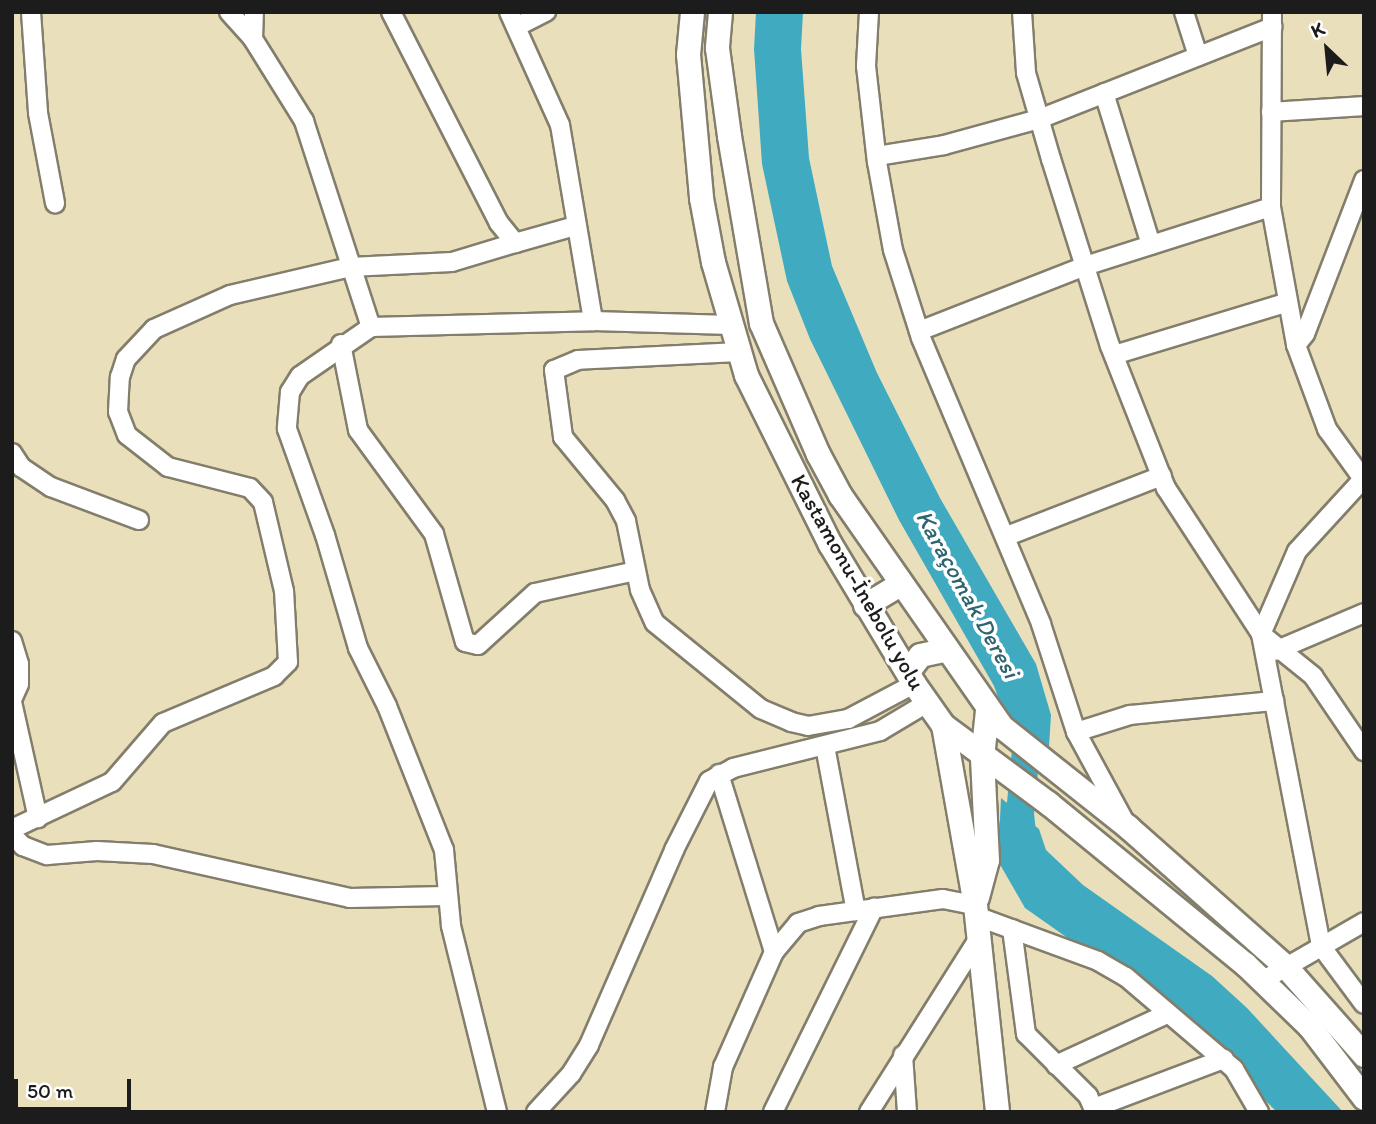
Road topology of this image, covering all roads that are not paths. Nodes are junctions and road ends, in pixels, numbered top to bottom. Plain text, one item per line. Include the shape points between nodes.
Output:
1 (31, 12) edge
2 (229, 12) edge
3 (254, 12) edge
4 (390, 12) edge
5 (546, 12) edge
6 (692, 12) edge
7 (720, 12) edge
8 (869, 12) edge
9 (1022, 12) edge
10 (1184, 12) edge
11 (512, 20) edge
12 (1272, 20) edge
13 (253, 39) junction
14 (1198, 56) junction
15 (1104, 93) junction
16 (1364, 106) edge
17 (1271, 111) junction
18 (1039, 119) junction
19 (877, 156) junction
20 (1364, 180) edge
21 (55, 203) dead end
22 (1271, 207) junction
23 (575, 226) junction
24 (515, 243) junction
25 (1152, 245) junction
26 (1085, 266) junction
27 (350, 267) junction
28 (1288, 302) junction
29 (593, 321) junction
30 (731, 325) junction
31 (370, 327) junction
32 (919, 331) junction
33 (341, 344) junction
34 (1296, 345) junction
35 (739, 352) junction
36 (1114, 355) junction
37 (12, 453) edge
38 (1162, 476) junction
39 (1363, 479) edge
40 (139, 520) dead end
41 (1007, 536) junction
42 (636, 571) junction
43 (900, 584) junction
44 (865, 606) junction
45 (1364, 612) edge
46 (1261, 634) junction
47 (12, 641) edge
48 (944, 650) junction
49 (1285, 650) junction
50 (1265, 653) junction
51 (916, 686) junction
52 (12, 701) edge
53 (1274, 701) junction
54 (987, 710) junction
55 (943, 725) junction
56 (1076, 732) junction
57 (825, 746) junction
58 (1364, 751) edge
59 (989, 761) junction
60 (719, 774) junction
61 (38, 818) junction
62 (1128, 827) junction
63 (12, 830) edge
64 (12, 835) edge
65 (446, 896) junction
66 (865, 910) junction
67 (977, 920) junction
68 (1364, 922) edge
69 (1012, 929) junction
70 (1321, 946) junction
71 (774, 952) junction
72 (1285, 966) junction
73 (1262, 981) junction
74 (1364, 1004) edge
75 (1167, 1014) junction
76 (903, 1055) junction
77 (1364, 1055) edge
78 (1224, 1059) junction
79 (1056, 1065) junction
80 (1364, 1098) edge
81 (1095, 1110) edge
82 (497, 1112) edge
83 (536, 1112) edge
84 (715, 1112) edge
85 (773, 1112) edge
86 (869, 1112) edge
87 (907, 1112) edge
88 (998, 1112) edge
89 (1259, 1112) edge

1 - 21 street via 38,113
2 - 13 street
3 - 13 street
4 - 24 street via 499,223
5 - 11 street
6 - 30 main road, Kastamonu-İnebolu yolu via 688,54 701,198
7 - 43 main road via 718,48 729,136 761,323 817,454
8 - 19 street via 866,66
9 - 18 street via 1026,73
10 - 14 street
11 - 23 street via 560,125
12 - 14 street
12 - 17 street
13 - 27 street via 304,121
14 - 15 street
15 - 18 street
15 - 25 street
16 - 17 street
17 - 22 street
18 - 19 street via 944,145
18 - 26 street
19 - 32 street via 893,250
20 - 34 street via 1305,334
22 - 25 street
22 - 28 street
23 - 24 street
23 - 29 street
24 - 27 street via 452,262
25 - 26 street
26 - 32 street
26 - 36 street
27 - 31 street
27 - 61 street via 230,295 187,312 154,330 126,359 118,412 128,435 168,467 250,488 263,502 284,591 288,662 274,676 163,723 112,782
28 - 34 street
28 - 36 street
29 - 30 street
29 - 31 street
30 - 35 main road, Kastamonu-İnebolu yolu
31 - 33 street
32 - 41 street
33 - 42 street via 358,430 435,534 465,642 478,645 535,593
33 - 65 street via 300,376 290,392 287,429 358,648 387,706 444,850
34 - 39 street via 1327,429
35 - 42 street via 578,360 554,370 563,436 615,500 626,521
35 - 44 main road, Kastamonu-İnebolu yolu via 746,375
36 - 38 street
37 - 40 street via 43,482
38 - 41 street
38 - 46 street via 1204,551
39 - 46 street via 1297,551
41 - 56 street
42 - 51 street via 645,601 665,635 761,709 791,722 808,726 848,719
43 - 44 main road
43 - 48 main road
44 - 51 main road, Kastamonu-İnebolu yolu
45 - 49 street
46 - 49 street
46 - 50 street
47 - 52 street via 19,664 19,684
48 - 51 main road via 920,655
48 - 54 main road
49 - 50 street
49 - 58 street via 1313,676
50 - 53 street
51 - 55 main road, Kastamonu-İnebolu yolu
51 - 57 street via 880,731
52 - 61 street
53 - 56 street via 1129,715
53 - 70 street
54 - 59 main road
54 - 62 main road via 1050,769
55 - 59 main road, Kastamonu-İnebolu yolu
55 - 67 main road
56 - 62 street
57 - 60 street
57 - 66 street
59 - 67 main road via 987,860
59 - 73 main road, Kastamonu-İnebolu yolu via 1048,803
60 - 71 street
60 - 83 street via 703,790 674,850 589,1045 571,1074
61 - 63 street
62 - 72 main road
64 - 65 street via 23,846 47,855 97,850 153,854 350,898
65 - 82 street
66 - 67 street via 943,899
66 - 71 street via 798,923
66 - 85 street
67 - 69 street
67 - 76 street
67 - 88 main road
68 - 70 street
69 - 75 street via 1098,961 1126,977
69 - 79 street via 1023,1024 1035,1047
70 - 72 street
70 - 74 street
71 - 84 street via 723,1067
72 - 73 street
72 - 77 main road
73 - 80 main road, Kastamonu-İnebolu yolu via 1310,1027
75 - 78 street
75 - 79 street
76 - 86 street
76 - 87 street
78 - 81 street
78 - 89 street via 1246,1083
79 - 81 street via 1088,1096

